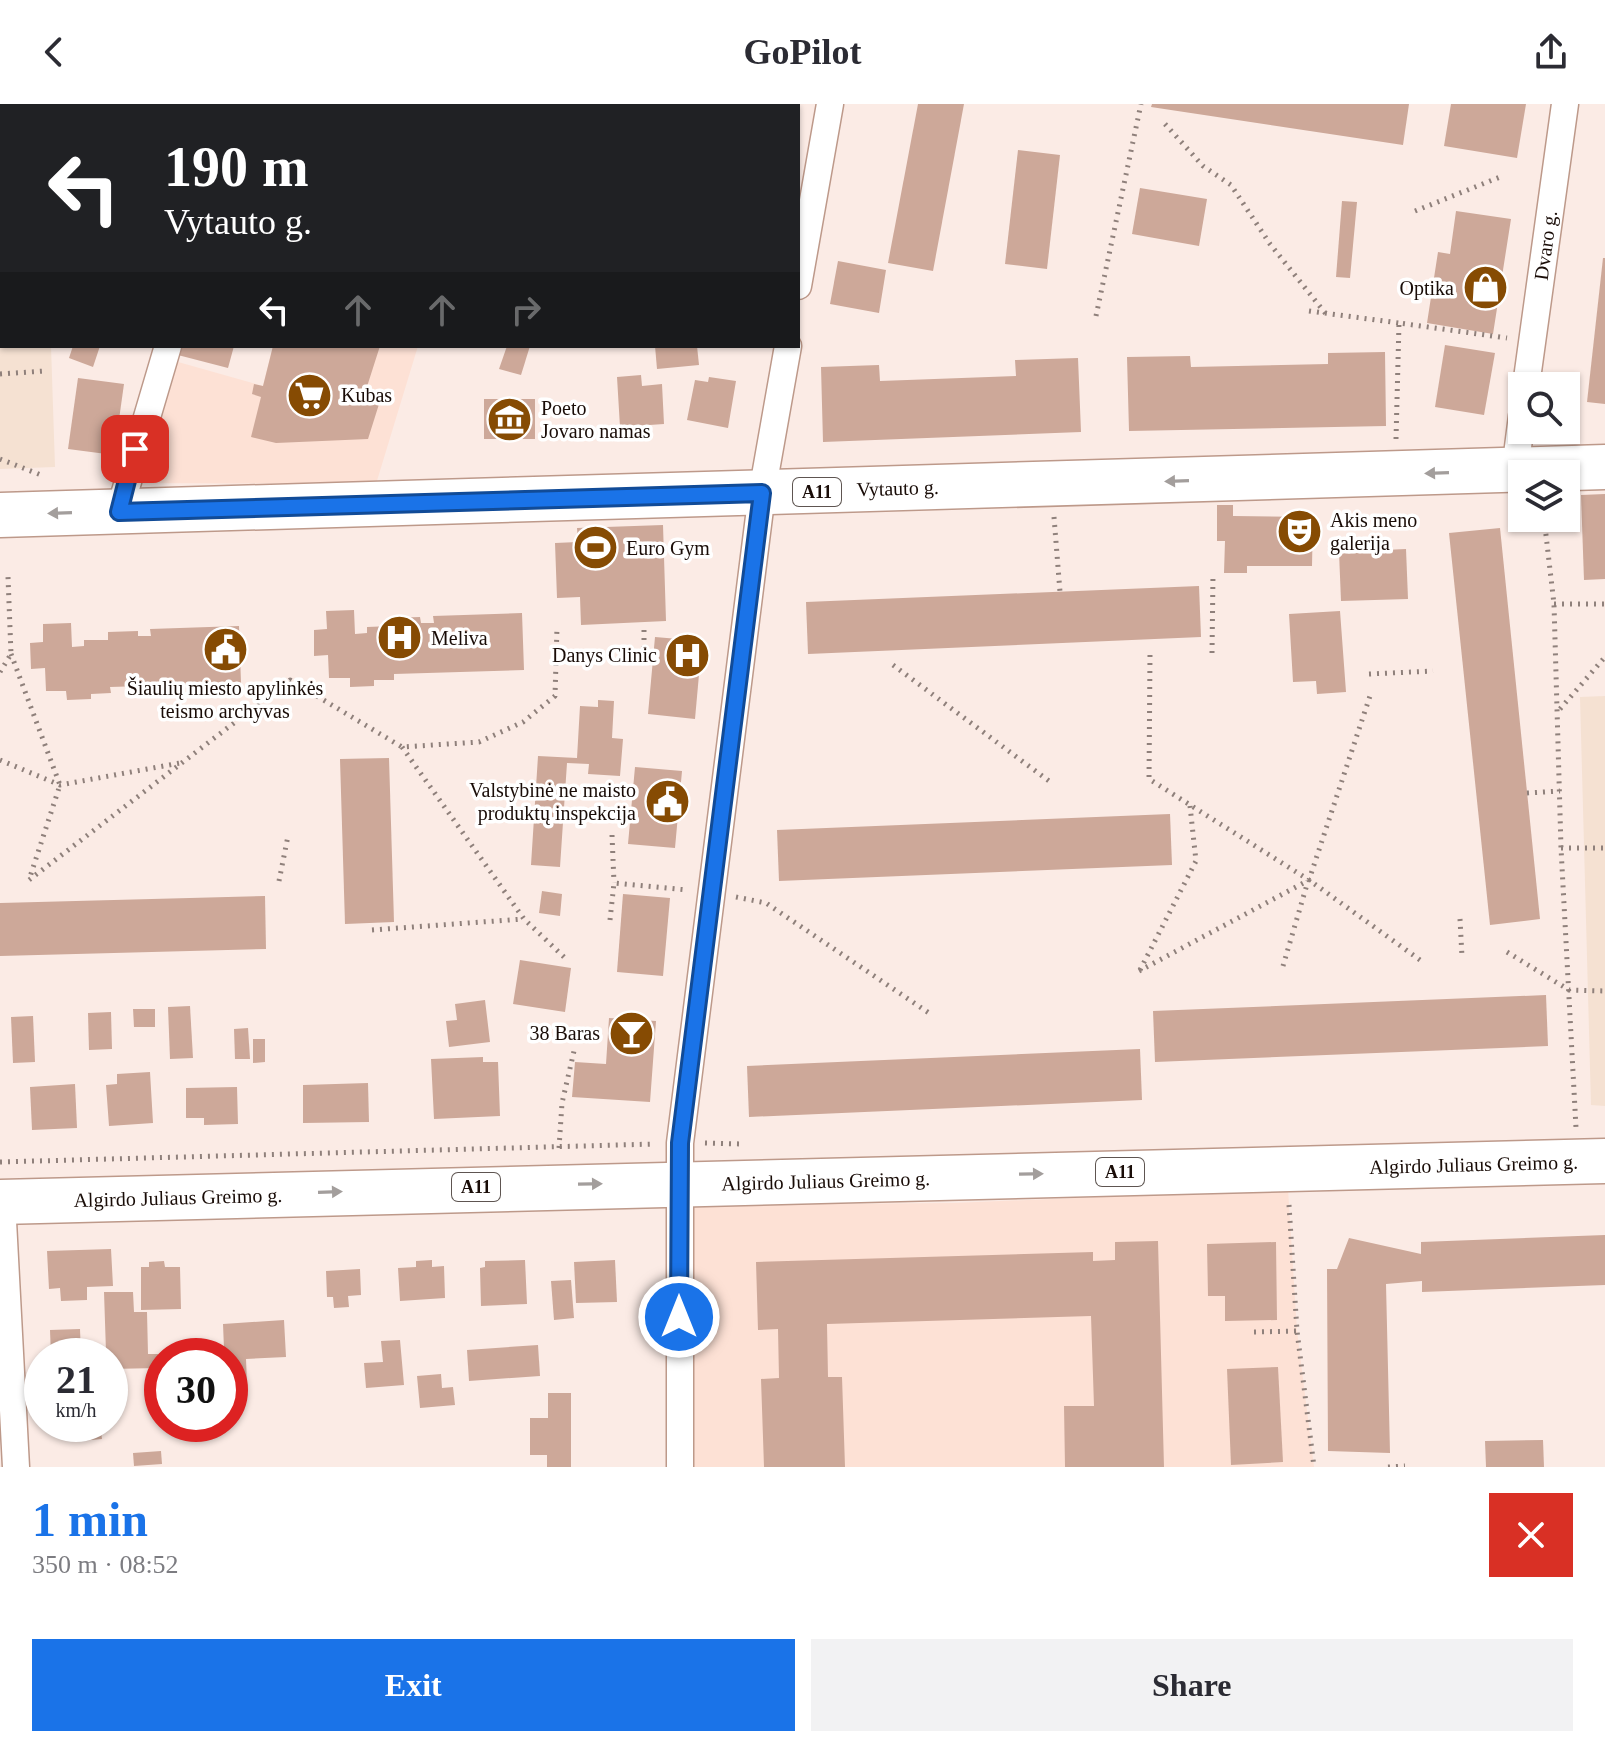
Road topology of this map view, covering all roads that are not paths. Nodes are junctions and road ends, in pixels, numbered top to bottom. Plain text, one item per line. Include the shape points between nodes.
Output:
1 (830, 104) edge
2 (1565, 104) edge
3 (800, 275) edge
4 (167, 348) edge
5 (788, 348) edge
6 (1528, 372) edge
7 (1605, 467) edge
8 (1580, 468) edge
9 (1508, 470) edge
10 (762, 493) junction
11 (119, 512) junction
12 (0, 515) edge
13 (1592, 1161) edge
14 (679, 1182) junction
15 (1, 1202) edge
16 (16, 1467) edge
17 (680, 1467) edge

1 - 3 street
2 - 6 street, Dvaro g.
4 - 11 street
5 - 10 street
7 - 8 highway, Vytauto g. / A11
9 -> 10 highway, Vytauto g. / A11
10 - 11 highway, Vytauto g. / A11
10 - 14 street via 709,892
11 -> 12 highway, Vytauto g. / A11
14 -> 13 highway, Algirdo Juliaus Greimo g. / A11
15 -> 14 highway, Algirdo Juliaus Greimo g. / A11
14 - 17 street
15 - 16 street

